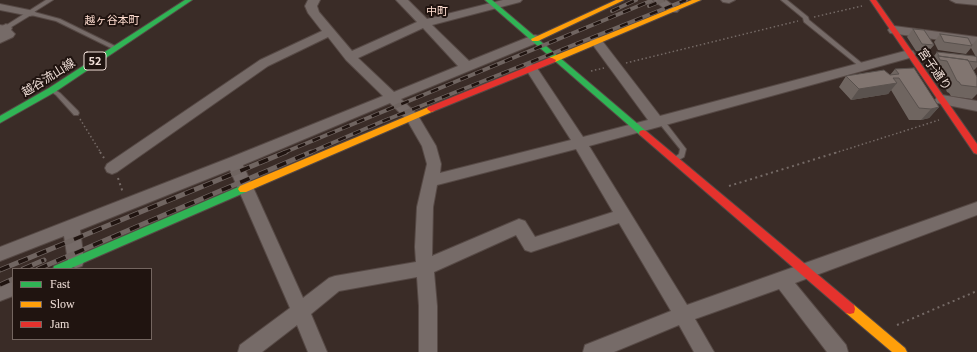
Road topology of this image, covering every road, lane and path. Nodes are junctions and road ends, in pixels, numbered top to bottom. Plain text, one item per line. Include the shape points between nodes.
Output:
1 (50, 0) edge
2 (189, 0) edge
3 (314, 0) edge
4 (402, 0) edge
5 (516, 0) edge
6 (622, 0) edge
7 (659, 0) edge
8 (698, 0) edge
9 (784, 0) edge
10 (956, 0) edge
11 (871, 2) edge
12 (977, 2) edge
13 (491, 3) edge
14 (0, 7) edge
15 (673, 10) junction
16 (30, 13) junction
17 (806, 19) junction
18 (426, 23) junction
19 (894, 30) junction
20 (2, 31) edge
21 (329, 32) junction
22 (534, 39) junction
23 (596, 41) junction
24 (977, 41) edge
25 (115, 48) junction
26 (909, 54) junction
27 (350, 57) junction
28 (556, 57) junction
29 (614, 66) junction
30 (862, 66) junction
31 (467, 67) junction
32 (531, 68) junction
33 (589, 72) dead end
34 (52, 90) junction
35 (391, 98) junction
36 (942, 100) junction
37 (977, 106) edge
38 (76, 113) joint
39 (412, 117) junction
40 (0, 120) edge
41 (940, 120) dead end
42 (659, 121) junction
43 (637, 127) junction
44 (580, 143) junction
45 (977, 151) edge
46 (675, 159) junction
47 (234, 162) junction
48 (112, 168) junction
49 (430, 181) junction
50 (723, 188) dead end
51 (247, 189) junction
52 (127, 203) junction
53 (977, 208) edge
54 (623, 215) junction
55 (71, 226) junction
56 (0, 254) edge
57 (76, 261) junction
58 (60, 268) edge
59 (424, 268) junction
60 (805, 270) junction
61 (782, 280) junction
62 (12, 288) edge
63 (977, 291) edge
64 (0, 293) edge
65 (300, 310) junction
66 (682, 315) junction
67 (895, 325) dead end
68 (247, 352) edge
69 (318, 352) edge
70 (428, 352) edge
71 (592, 352) edge
72 (705, 352) edge
73 (839, 352) edge
74 (901, 352) edge

1 - 16 lane
2 - 25 street, 越谷流山線 / 52
3 - 21 street via 311,6 314,13
4 - 18 street
5 - 13 street
6 - 22 street
7 - 15 street
8 - 15 street
9 - 17 lane
10 - 12 street
11 - 17 path
11 - 19 street, 宮子通り
13 - 18 street
13 - 22 street
14 - 16 street
15 - 23 street
16 - 20 lane
16 - 25 lane via 58,20
17 - 29 path
17 - 30 lane
18 - 27 street
18 - 31 street
19 - 24 street
19 - 26 street, 宮子通り
21 - 27 street
21 - 48 street via 264,63
22 - 28 street
22 - 31 street
23 - 28 street
23 - 29 street
25 - 34 street, 越谷流山線 / 52
26 - 30 street
26 - 36 street, 宮子通り
27 - 35 street
28 - 32 street
28 - 43 street
29 - 33 path
29 - 42 street
30 - 42 street
31 - 35 street
32 - 39 street
32 - 44 street
34 - 38 lane
34 - 40 street, 越谷流山線 / 52
35 - 39 street
35 - 47 street
36 - 37 street
36 - 45 street, 宮子通り
38 - 48 path
39 - 49 street via 429,146 434,164
39 - 51 street
41 - 50 path
42 - 43 street
42 - 46 lane via 683,148 682,155
43 - 44 street
43 - 46 street
44 - 49 street
44 - 54 street
46 - 60 street
47 - 51 street
47 - 52 street
48 - 52 path
49 - 59 street via 423,247
51 - 57 street
51 - 65 street
52 - 55 street
53 - 60 street
54 - 59 street via 531,246 519,226
54 - 66 street
55 - 56 street
55 - 57 street
57 - 58 street
59 - 65 street via 335,284
59 - 70 street via 428,306
60 - 61 street
60 - 74 street
61 - 66 street
61 - 73 street
62 - 64 street
63 - 67 path
65 - 68 street
65 - 69 street
66 - 71 street
66 - 72 street

